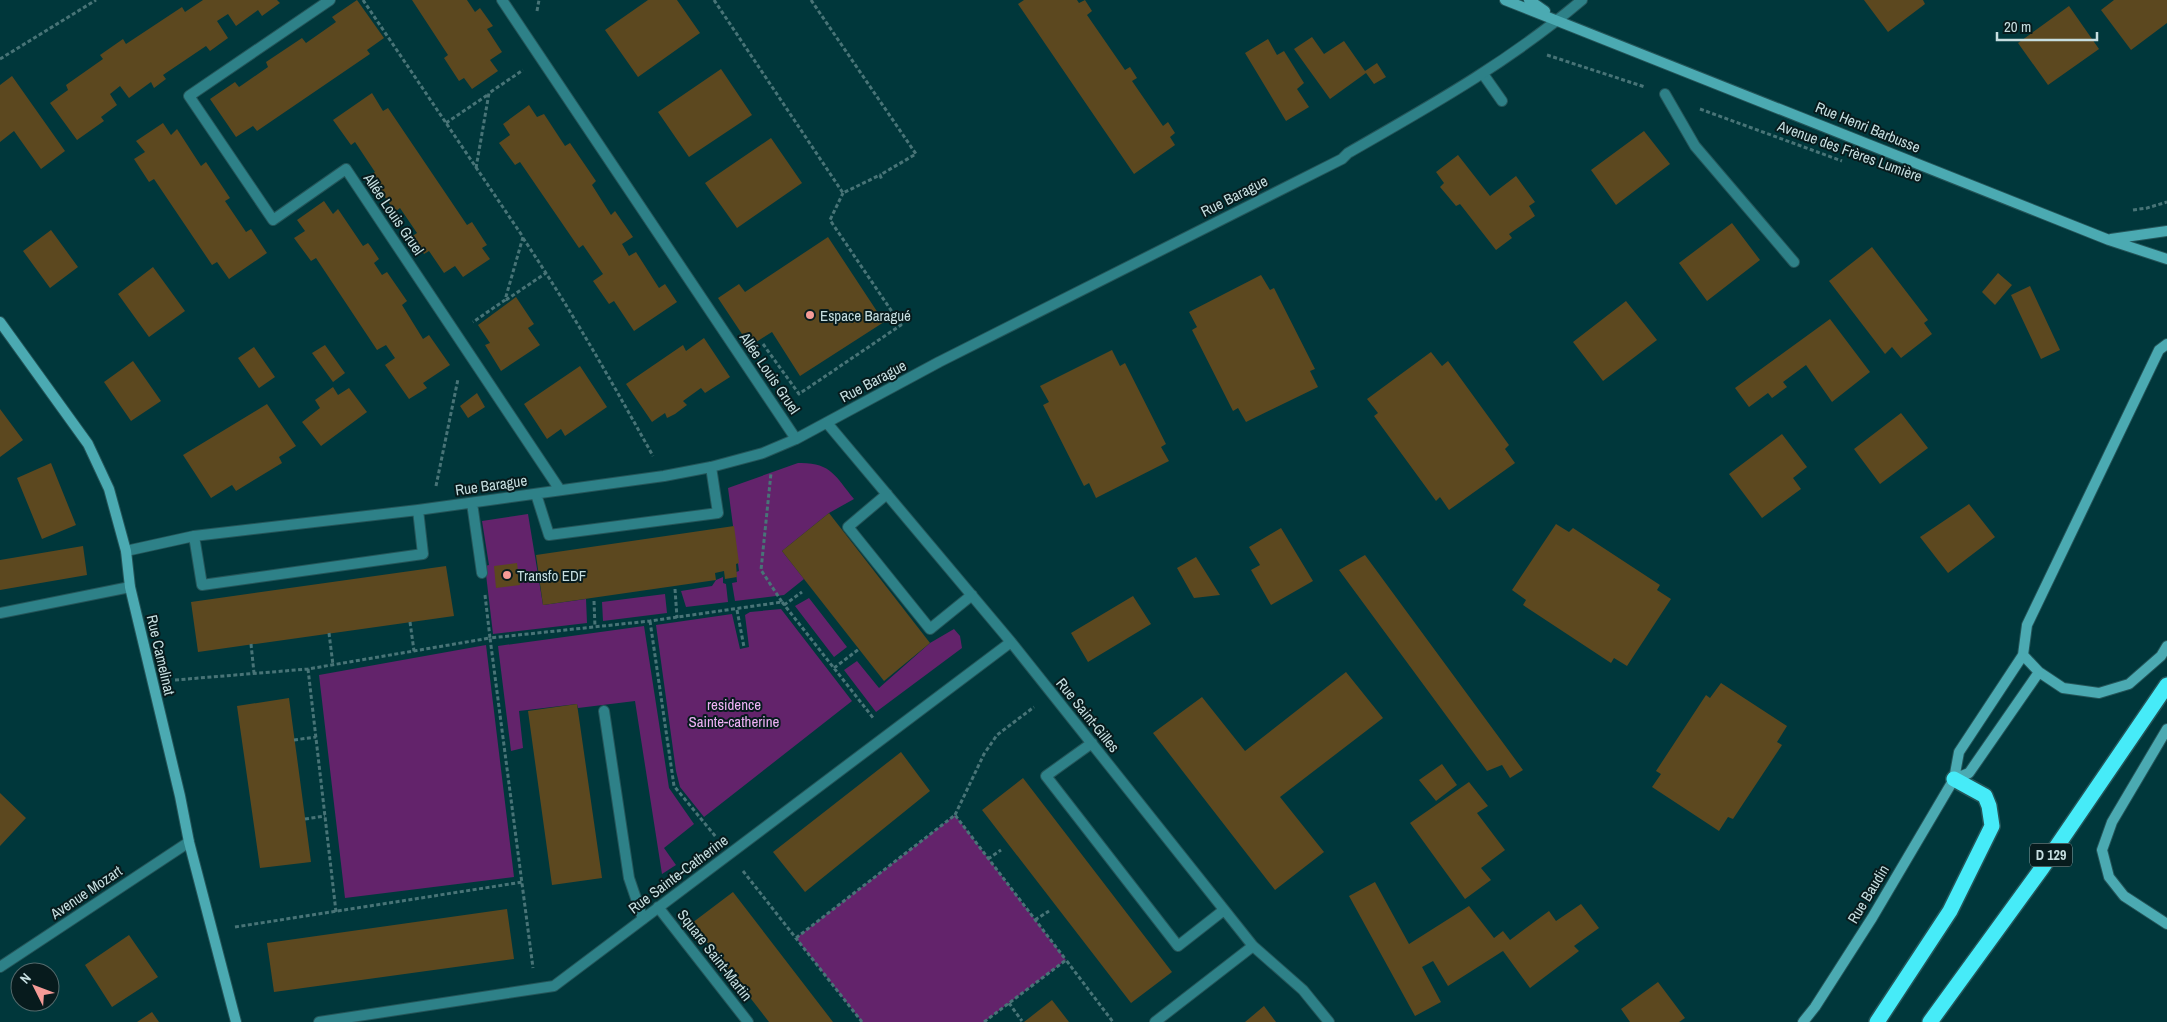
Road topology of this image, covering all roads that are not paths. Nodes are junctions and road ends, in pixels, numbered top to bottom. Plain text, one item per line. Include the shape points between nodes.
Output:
1 (330, 0) edge
2 (502, 0) edge
3 (1504, 0) edge
4 (1529, 0) edge
5 (1582, 0) edge
6 (1558, 20) junction
7 (1483, 74) junction
8 (1665, 94) road end
9 (1502, 101) dead end
10 (2167, 231) edge
11 (2109, 240) junction
12 (2167, 259) edge
13 (1794, 262) dead end
14 (0, 322) edge
15 (2167, 344) edge
16 (828, 423) junction
17 (796, 439) junction
18 (711, 468) junction
19 (560, 490) junction
20 (536, 494) junction
21 (887, 494) junction
22 (472, 503) junction
23 (418, 510) junction
24 (194, 536) junction
25 (126, 551) junction
26 (482, 573) road end
27 (130, 587) junction
28 (972, 596) junction
29 (0, 613) edge
30 (1011, 642) junction
31 (2167, 646) edge
32 (2023, 655) junction
33 (2039, 672) junction
34 (2167, 685) edge
35 (604, 711) dead end
36 (2167, 729) edge
37 (1092, 743) junction
38 (1954, 779) junction
39 (189, 842) junction
40 (658, 907) junction
41 (1224, 910) junction
42 (643, 919) junction
43 (2167, 924) edge
44 (1253, 946) junction
45 (0, 967) edge
46 (236, 1022) edge
47 (319, 1022) edge
48 (748, 1022) edge
49 (1155, 1022) edge
50 (1329, 1022) edge
51 (1803, 1022) edge
52 (1877, 1022) edge
53 (1930, 1022) edge

1 - 19 street, Allée Louis Gruel via 189,96 273,220 346,169
2 - 17 street, Allée Louis Gruel
3 - 6 main road, Rue Henri Barbusse
4 - 6 main road, Rue Henri Barbusse
5 - 6 street, Rue Barague
6 - 7 street, Rue Barague
6 - 11 main road, Rue Henri Barbusse
7 - 9 street
7 - 16 street, Rue Barague via 1342,159 947,358
8 - 13 street via 1695,146
10 - 11 main road
11 - 12 main road, Rue Henri Barbusse
14 - 25 main road, Rue Camelinat via 88,444 109,489
15 - 32 main road via 2160,350 2027,625
16 - 17 street, Rue Barague
16 - 21 street, Rue Saint-Gilles
17 - 18 street, Rue Barague via 764,453
18 - 19 street, Rue Barague
18 - 20 street via 718,513 549,535
19 - 20 street, Rue Barague
20 - 22 street, Rue Barague
21 - 28 street, Rue Saint-Gilles
21 - 28 street via 848,527 930,629
22 - 23 street, Rue Barague
22 - 26 street
23 - 24 street, Rue Barague
23 - 24 street via 423,554 202,585
24 - 25 street, Rue Barague
25 - 27 main road, Rue Camelinat
27 - 29 street
27 - 39 main road, Rue Camelinat
28 - 30 street, Rue Saint-Gilles
30 - 37 street, Rue Saint-Gilles
30 - 40 street, Rue Sainte-Catherine
31 - 33 main road via 2162,656 2128,684 2099,693 2062,688
32 - 33 main road
32 - 38 main road via 1959,752
33 - 38 main road via 1969,773
34 - 53 highway, D 129 via 2042,868
35 - 42 street via 629,878
36 - 43 main road via 2112,822 2102,850 2109,877 2124,896
37 - 41 street, Rue Saint-Gilles
37 - 41 street via 1046,776 1178,946
38 - 51 main road, Rue Baudin via 1872,918
38 - 52 highway via 1985,796 1992,826 1950,911
39 - 45 street, Avenue Mozart
39 - 46 main road, Rue Camelinat
40 - 42 street, Rue Sainte-Catherine
40 - 48 street, Square Saint-Martin
41 - 44 street, Rue Saint-Gilles
42 - 47 street, Rue Sainte-Catherine via 554,986
44 - 49 street
44 - 50 street, Rue Saint-Gilles via 1303,990

